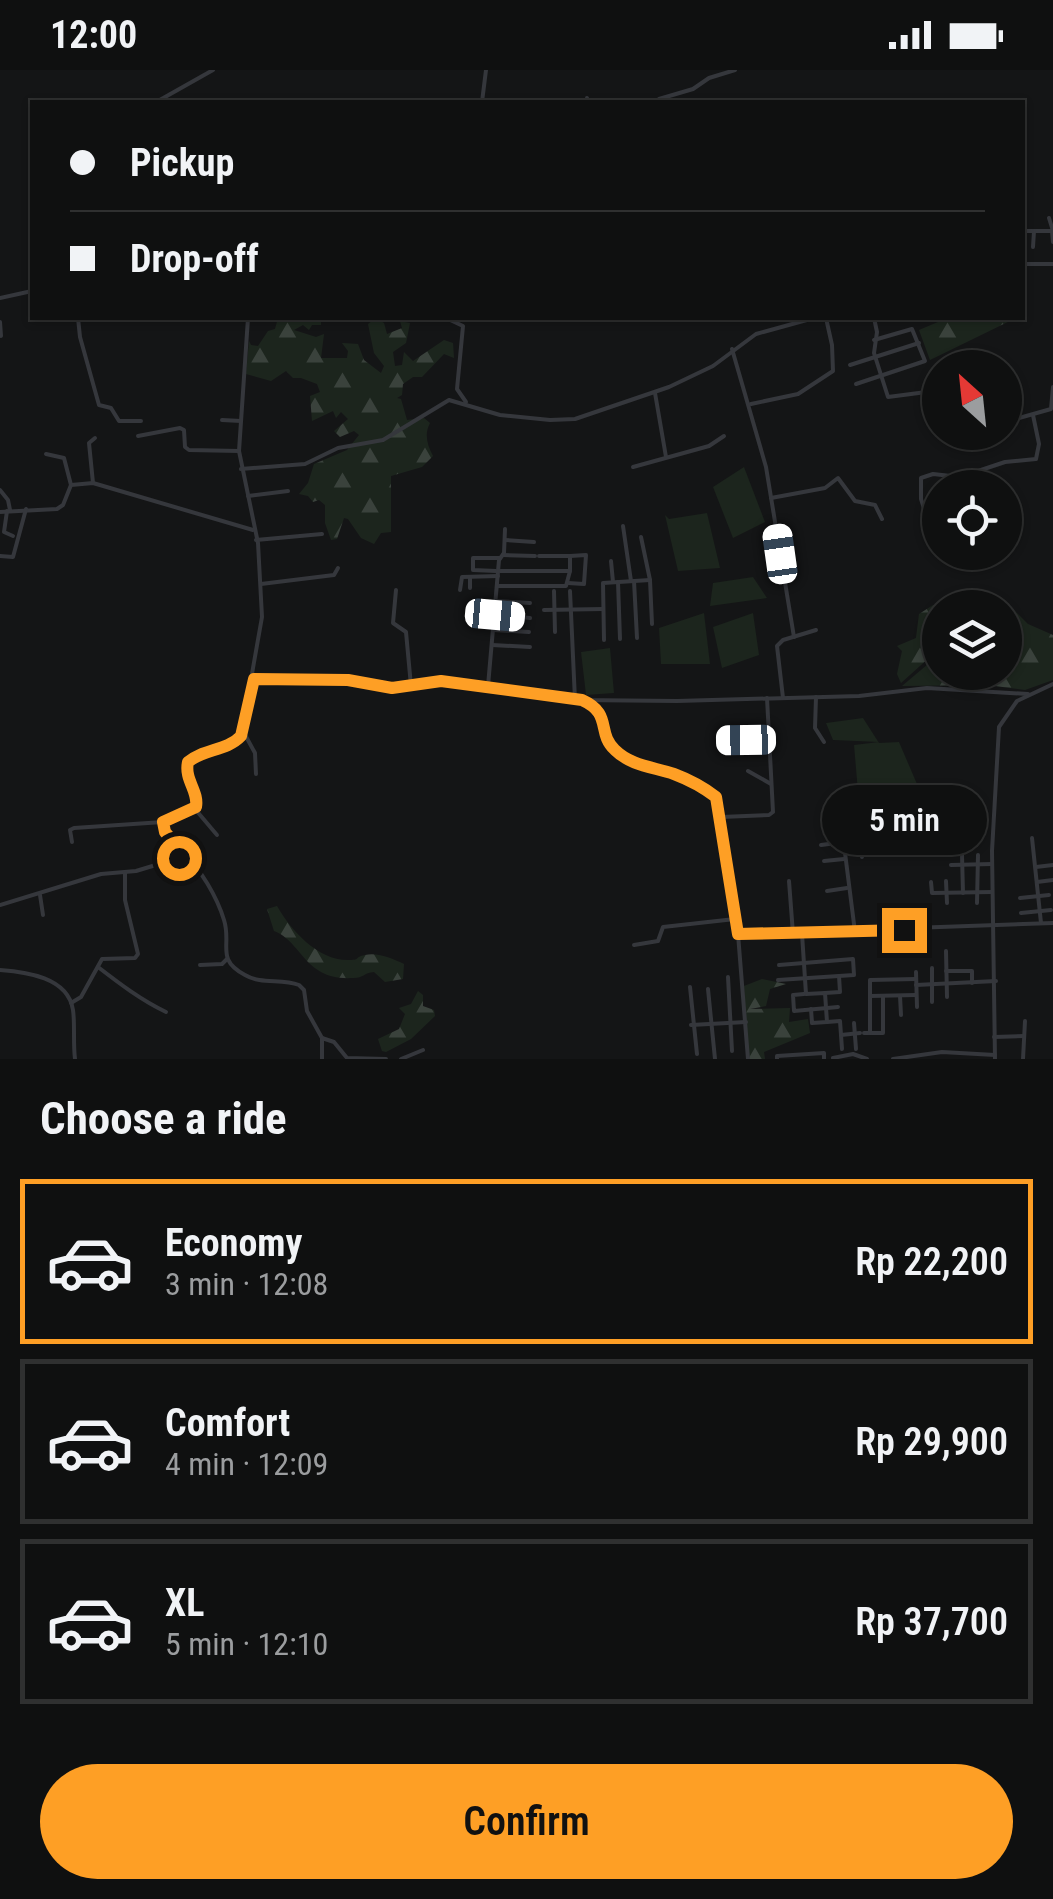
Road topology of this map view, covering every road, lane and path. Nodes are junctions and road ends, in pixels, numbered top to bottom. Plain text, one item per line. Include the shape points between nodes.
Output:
1 (213, 70) edge
2 (486, 70) edge
3 (735, 70) edge
4 (160, 100) edge
5 (482, 100) edge
6 (659, 100) edge
7 (1049, 218) dead end
8 (1025, 230) edge
9 (1034, 230) junction
10 (1053, 231) edge
11 (1053, 242) edge
12 (1033, 247) dead end
13 (1025, 264) edge
14 (1053, 264) edge
15 (30, 291) edge
16 (0, 298) edge
17 (78, 320) edge
18 (248, 320) edge
19 (450, 320) edge
20 (806, 320) edge
21 (826, 320) edge
22 (874, 320) edge
23 (0, 322) edge
24 (1, 336) edge
25 (874, 340) junction
26 (919, 343) junction
27 (732, 349) junction
28 (875, 357) junction
29 (850, 365) dead end
30 (880, 375) junction
31 (856, 384) dead end
32 (1053, 387) edge
33 (655, 393) junction
34 (922, 393) edge
35 (750, 404) junction
36 (470, 405) junction
37 (1033, 415) junction
38 (1022, 418) edge
39 (222, 420) dead end
40 (241, 420) junction
41 (141, 421) dead end
42 (138, 436) dead end
43 (724, 436) dead end
44 (95, 438) dead end
45 (239, 451) junction
46 (46, 454) dead end
47 (666, 458) junction
48 (634, 467) dead end
49 (241, 469) junction
50 (981, 470) edge
51 (922, 477) edge
52 (93, 483) junction
53 (71, 485) junction
54 (0, 490) edge
55 (288, 491) dead end
56 (248, 496) junction
57 (771, 498) junction
58 (922, 503) edge
59 (26, 509) junction
60 (9, 511) junction
61 (0, 512) edge
62 (882, 519) dead end
63 (623, 526) dead end
64 (505, 528) dead end
65 (253, 530) junction
66 (322, 534) dead end
67 (12, 536) dead end
68 (642, 537) dead end
69 (256, 540) junction
70 (505, 540) junction
71 (534, 542) dead end
72 (0, 556) edge
73 (502, 556) junction
74 (570, 556) junction
75 (611, 561) dead end
76 (338, 568) dead end
77 (570, 571) junction
78 (497, 573) junction
79 (470, 577) junction
80 (650, 580) junction
81 (633, 581) junction
82 (616, 582) junction
83 (568, 583) junction
84 (261, 584) junction
85 (497, 586) junction
86 (470, 588) dead end
87 (396, 590) dead end
88 (460, 590) dead end
89 (554, 591) dead end
90 (570, 591) dead end
91 (496, 601) junction
92 (530, 603) dead end
93 (603, 609) junction
94 (544, 610) dead end
95 (571, 610) junction
96 (555, 611) junction
97 (495, 615) junction
98 (530, 618) dead end
99 (652, 624) dead end
100 (494, 630) junction
101 (816, 630) dead end
102 (529, 632) dead end
103 (555, 632) dead end
104 (794, 636) junction
105 (637, 638) dead end
106 (620, 639) dead end
107 (604, 640) dead end
108 (492, 645) junction
109 (530, 647) dead end
110 (254, 679) junction
111 (1053, 684) edge
112 (411, 686) junction
113 (488, 686) junction
114 (1028, 694) junction
115 (816, 697) junction
116 (768, 698) junction
117 (783, 698) junction
118 (575, 700) junction
119 (582, 700) junction
120 (243, 731) junction
121 (724, 740) dead end
122 (770, 740) junction
123 (824, 742) dead end
124 (748, 772) dead end
125 (256, 774) dead end
126 (771, 784) junction
127 (196, 809) junction
128 (873, 811) dead end
129 (840, 812) dead end
130 (857, 812) dead end
131 (949, 813) dead end
132 (721, 817) junction
133 (889, 817) dead end
134 (163, 822) junction
135 (891, 831) junction
136 (875, 833) junction
137 (217, 835) dead end
138 (860, 835) junction
139 (1032, 838) dead end
140 (844, 840) junction
141 (72, 842) dead end
142 (821, 845) dead end
143 (894, 854) dead end
144 (182, 855) junction
145 (878, 855) dead end
146 (962, 855) dead end
147 (978, 855) dead end
148 (862, 857) dead end
149 (846, 858) junction
150 (824, 861) dead end
151 (963, 864) junction
152 (978, 864) junction
153 (992, 864) junction
154 (952, 865) dead end
155 (1053, 865) edge
156 (1036, 867) junction
157 (125, 872) junction
158 (1053, 880) edge
159 (946, 881) dead end
160 (789, 882) dead end
161 (932, 882) dead end
162 (1037, 882) junction
163 (850, 888) junction
164 (827, 891) dead end
165 (992, 892) junction
166 (947, 893) junction
167 (962, 893) junction
168 (978, 893) junction
169 (39, 894) junction
170 (932, 894) junction
171 (1049, 894) dead end
172 (1038, 896) junction
173 (1020, 898) dead end
174 (977, 902) dead end
175 (947, 903) dead end
176 (961, 903) dead end
177 (0, 905) edge
178 (933, 905) dead end
179 (1051, 910) edge
180 (1040, 911) junction
181 (1021, 912) dead end
182 (43, 915) dead end
183 (735, 919) junction
184 (1041, 923) junction
185 (1053, 923) edge
186 (993, 927) junction
187 (855, 932) junction
188 (738, 934) junction
189 (792, 934) junction
190 (802, 934) junction
191 (634, 945) dead end
192 (946, 950) dead end
193 (227, 959) junction
194 (804, 962) junction
195 (200, 965) dead end
196 (779, 965) dead end
197 (98, 967) junction
198 (932, 968) dead end
199 (0, 970) edge
200 (946, 972) junction
201 (728, 976) dead end
202 (838, 976) junction
203 (805, 978) junction
204 (916, 979) junction
205 (778, 980) dead end
206 (996, 981) junction
207 (932, 984) junction
208 (947, 984) junction
209 (972, 984) junction
210 (690, 987) dead end
211 (708, 989) dead end
212 (825, 993) junction
213 (806, 994) junction
214 (916, 995) junction
215 (870, 996) junction
216 (883, 996) junction
217 (900, 996) junction
218 (947, 998) dead end
219 (932, 1002) dead end
220 (71, 1003) junction
221 (838, 1007) dead end
222 (917, 1007) dead end
223 (826, 1008) junction
224 (811, 1009) junction
225 (166, 1012) dead end
226 (900, 1014) dead end
227 (870, 1016) junction
228 (884, 1016) junction
229 (1025, 1020) dead end
230 (746, 1022) junction
231 (827, 1022) junction
232 (732, 1023) junction
233 (854, 1023) dead end
234 (713, 1024) junction
235 (693, 1025) junction
236 (862, 1033) junction
237 (841, 1035) junction
238 (1024, 1036) junction
239 (322, 1038) junction
240 (994, 1038) junction
241 (842, 1049) dead end
242 (856, 1049) dead end
243 (423, 1050) dead end
244 (732, 1051) dead end
245 (697, 1054) dead end
246 (809, 1056) edge
247 (792, 1057) edge
248 (995, 1057) edge
249 (715, 1058) edge
250 (833, 1058) edge
251 (75, 1059) edge
252 (322, 1059) edge
253 (386, 1059) edge
254 (401, 1059) edge
255 (748, 1059) edge
256 (777, 1059) edge
257 (824, 1059) edge
258 (867, 1059) edge
259 (893, 1059) edge
260 (1023, 1059) edge

1 - 4 street
2 - 5 street
3 - 6 street
7 - 10 street
8 - 9 street
9 - 10 street
9 - 12 street
10 - 11 street
13 - 14 street
15 - 16 street
17 - 41 street via 100,405 112,408 119,421
18 - 40 street
19 - 36 street via 463,326 457,393
20 - 27 street via 768,329
21 - 35 street via 833,371 798,394
22 - 25 street
23 - 24 street
25 - 26 street via 910,329
25 - 28 street
26 - 28 street
26 - 30 street via 925,362
27 - 33 street via 704,371
27 - 35 street
28 - 29 street
28 - 30 street
30 - 31 street
30 - 34 street via 891,399
32 - 37 street via 1051,410
33 - 36 street via 564,420 500,416
33 - 47 street
35 - 57 street
36 - 49 street via 449,400 383,440 338,448 304,464
37 - 38 street
37 - 50 street via 1036,458
39 - 40 street
40 - 45 street
42 - 45 street via 182,428 189,450
43 - 47 street
44 - 52 street
45 - 49 street
46 - 53 street via 66,461
47 - 48 street
49 - 56 street
51 - 58 street
52 - 53 street
52 - 65 street
53 - 59 street via 60,508
54 - 60 street
55 - 56 street
56 - 65 street
57 - 62 street via 824,488 838,478 855,501 875,505
57 - 104 street
59 - 60 street
59 - 72 street via 14,557
60 - 61 street
60 - 67 street via 4,532
63 - 81 street
64 - 70 street
65 - 69 street
66 - 69 street
68 - 80 street
69 - 84 street
70 - 71 street
70 - 73 street
73 - 74 street
73 - 78 street
73 - 78 street via 473,558 473,570
74 - 77 street
74 - 83 street via 586,555 584,584
75 - 82 street
76 - 84 street via 334,575
77 - 78 street
77 - 83 street
78 - 79 street
78 - 85 street
79 - 86 street
79 - 88 street via 462,577
80 - 81 street
80 - 99 street
81 - 82 street
81 - 105 street
82 - 93 street via 603,582
82 - 106 street
83 - 85 street
84 - 110 street
85 - 91 street
87 - 112 street via 394,623 406,632
89 - 96 street
90 - 95 street
91 - 92 street
91 - 97 street
93 - 95 street
93 - 107 street
94 - 96 street
95 - 96 street
95 - 118 street
96 - 103 street
97 - 98 street
97 - 100 street
100 - 102 street
100 - 108 street
101 - 104 street
104 - 117 street via 777,646
108 - 109 street
108 - 113 street
110 - 112 street
110 - 120 street
111 - 114 street
112 - 113 street
113 - 118 street
114 - 115 street via 927,688
114 - 153 street via 999,727
115 - 117 street
115 - 123 street via 814,728
116 - 117 street
116 - 119 street
116 - 122 street
118 - 119 street
119 - 132 street via 601,712 616,751 707,790 718,800
120 - 125 street
120 - 127 street via 234,743 189,760
121 - 122 street
122 - 126 street
124 - 126 street
126 - 132 street via 772,814
127 - 134 street
127 - 137 street
128 - 136 street
129 - 140 street
130 - 138 street
131 - 135 street via 939,814 940,825
132 - 183 street
133 - 135 street
134 - 141 street via 74,828
134 - 144 street
135 - 136 street
135 - 143 street
136 - 138 street
136 - 145 street
138 - 140 street
138 - 148 street
139 - 156 street
140 - 142 street
140 - 149 street
144 - 157 street
144 - 193 street via 223,916
146 - 151 street
147 - 152 street
149 - 150 street
149 - 163 street
151 - 152 street
151 - 154 street
151 - 167 street
152 - 153 street
152 - 168 street
153 - 165 street
155 - 156 street
156 - 162 street
157 - 169 street
157 - 197 street via 124,900 138,954 104,958
158 - 162 street
159 - 166 street
160 - 189 street
161 - 170 street
162 - 172 street
163 - 164 street
163 - 187 street
165 - 168 street
165 - 186 street
166 - 167 street
166 - 170 street
166 - 175 street
167 - 168 street
167 - 176 street
168 - 174 street
169 - 177 street
169 - 182 street
170 - 178 street
171 - 172 street
172 - 173 street
172 - 180 street
179 - 180 street
180 - 181 street
180 - 184 street
183 - 188 street
183 - 191 street via 662,927 658,942
184 - 185 street
184 - 186 street
186 - 187 street
186 - 206 street
187 - 190 street
188 - 189 street
188 - 230 street
189 - 190 street
190 - 194 street
192 - 200 street
193 - 195 street
193 - 239 street via 250,978 302,988
194 - 196 street
194 - 202 street via 852,959 854,975
194 - 203 street
197 - 220 street
197 - 225 street
198 - 207 street
199 - 220 street via 54,982
200 - 208 street
200 - 209 street via 972,971
201 - 232 street
202 - 203 street
202 - 212 street via 840,992
203 - 205 street
203 - 213 street
204 - 207 street
204 - 214 street
204 - 215 street via 870,980
206 - 209 street
206 - 240 street
207 - 208 street
207 - 219 street
208 - 209 street
208 - 218 street
210 - 235 street
211 - 234 street
212 - 213 street
212 - 223 street
213 - 224 street via 793,995 794,1010
214 - 217 street
214 - 222 street
215 - 216 street
215 - 227 street
216 - 217 street
216 - 228 street
217 - 226 street
220 - 251 street
221 - 223 street
223 - 224 street
223 - 231 street
224 - 231 street via 812,1023
227 - 228 street
227 - 236 street
228 - 236 street via 883,1033
229 - 238 street
230 - 232 street
230 - 255 street
231 - 237 street via 840,1021
232 - 234 street
232 - 244 street
233 - 236 street
234 - 235 street
234 - 249 street
235 - 245 street
236 - 237 street
236 - 242 street
237 - 241 street
238 - 240 street
238 - 260 street
239 - 252 street
239 - 253 street via 347,1058
240 - 248 street
243 - 254 street
246 - 247 street
246 - 257 street via 824,1053
247 - 256 street
248 - 259 street via 942,1052
250 - 258 street

